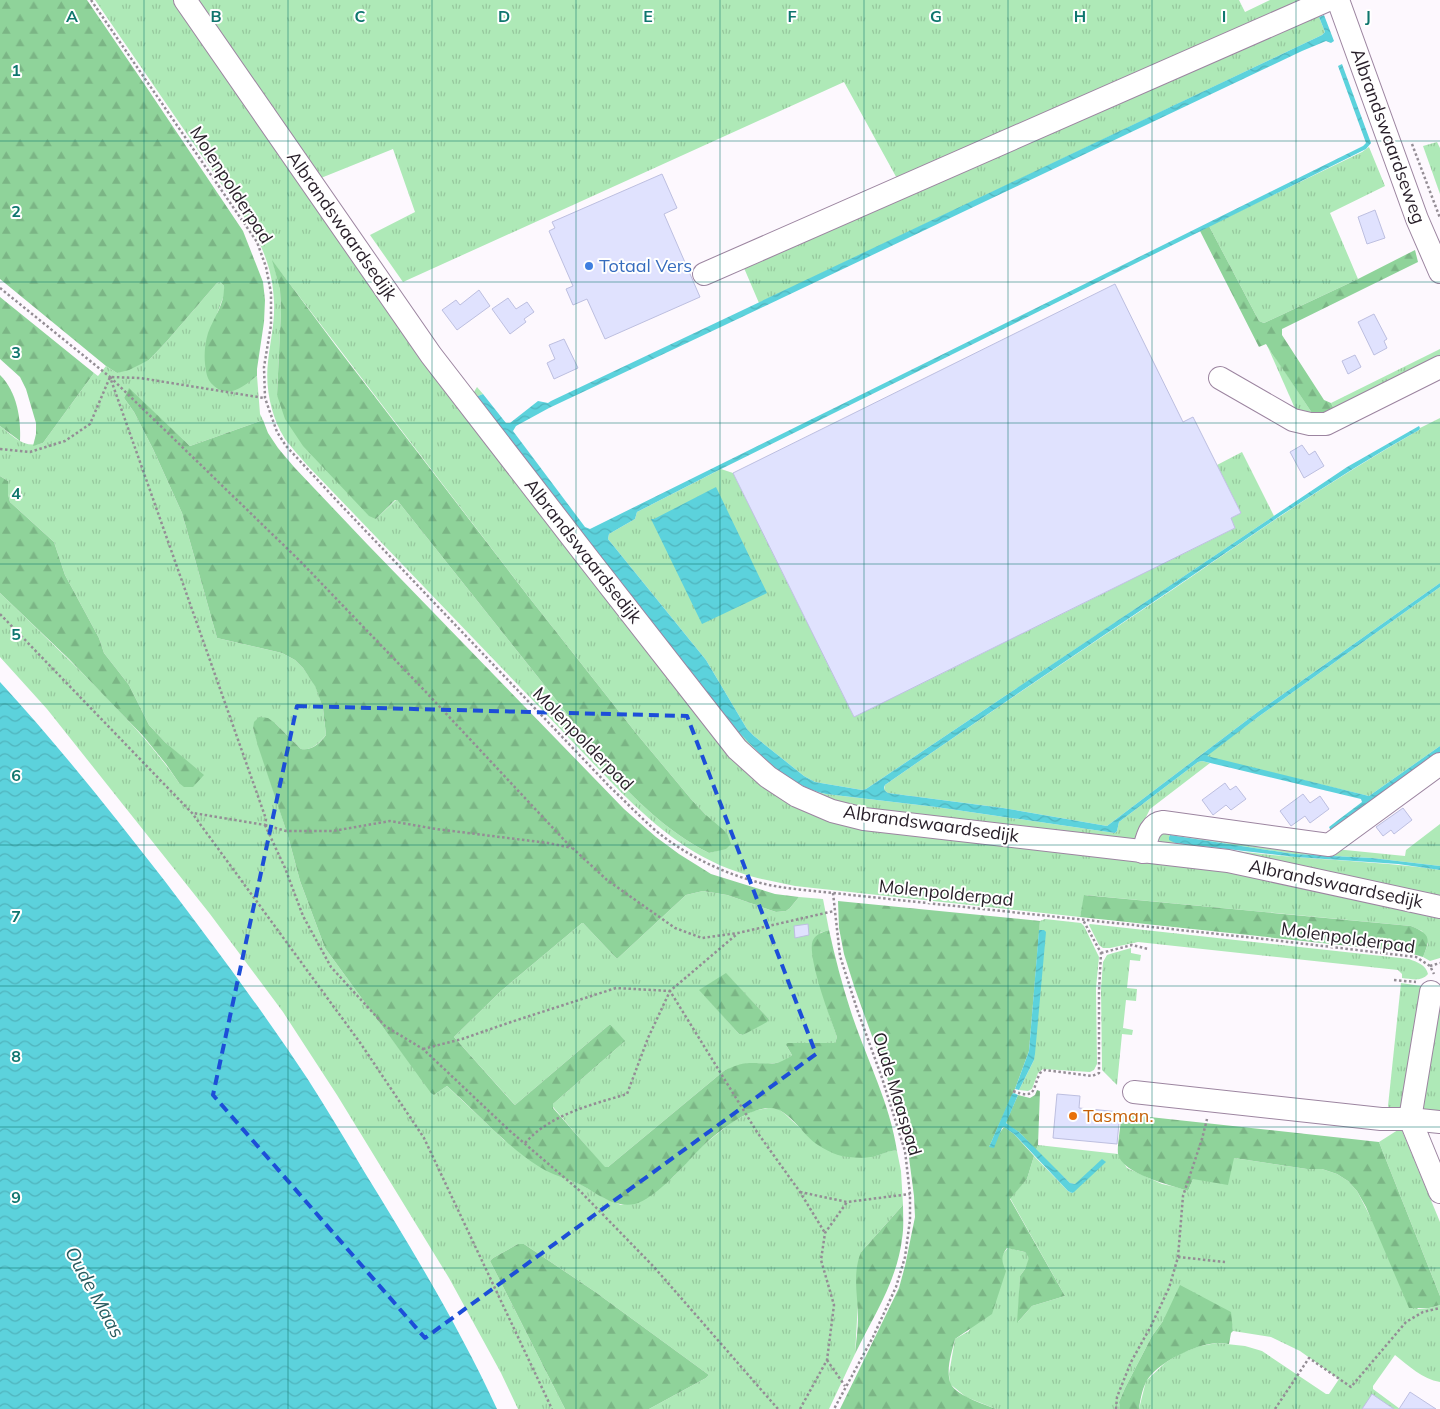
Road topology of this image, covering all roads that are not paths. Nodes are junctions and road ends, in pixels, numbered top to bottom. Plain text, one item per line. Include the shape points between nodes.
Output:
1 (185, 0) edge
2 (1328, 0) edge
3 (1338, 0) edge
4 (1440, 272) edge
5 (704, 274) dead end
6 (1440, 366) edge
7 (1220, 378) dead end
8 (1440, 764) edge
9 (1144, 852) junction
10 (1440, 907) edge
11 (1431, 992) dead end
12 (1134, 1092) dead end
13 (1410, 1119) junction
14 (1440, 1122) edge
15 (1440, 1192) edge

1 - 9 street, Albrandswaardsedijk via 431,355 737,749 768,778 823,808 864,819
2 - 5 street
3 - 4 street, Albrandswaardseweg via 1417,219
6 - 7 street via 1326,424 1293,420
8 - 9 street, Albrandswaardsedijk via 1329,845 1163,822 1151,829
9 - 10 street, Albrandswaardsedijk via 1236,863
11 - 13 street
12 - 13 street via 1381,1119
13 - 14 street
13 - 15 street

